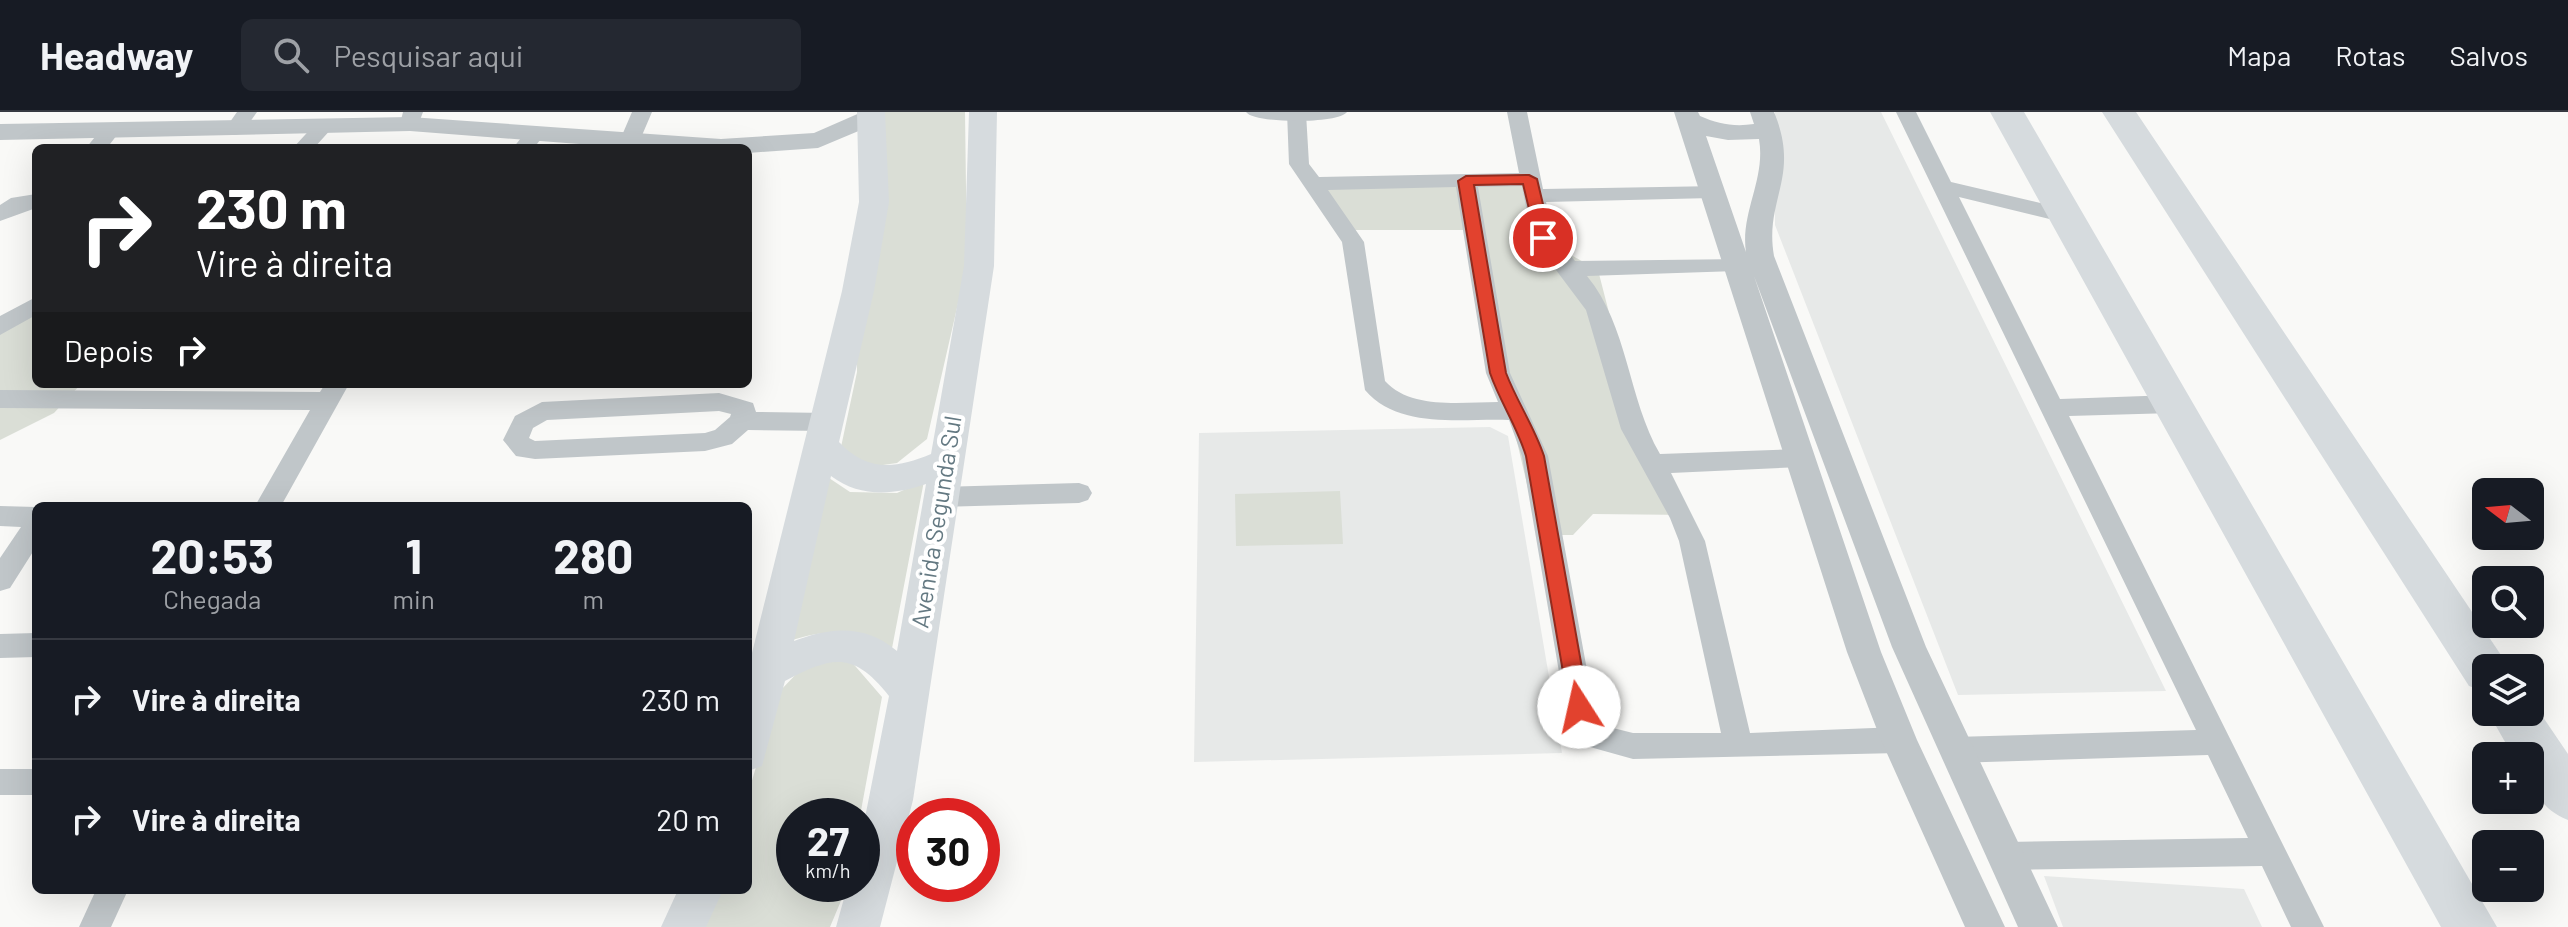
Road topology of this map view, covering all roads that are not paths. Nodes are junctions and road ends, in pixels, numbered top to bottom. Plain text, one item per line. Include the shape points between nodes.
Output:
1 (642, 112) edge
2 (1258, 112) edge
3 (1335, 112) edge
4 (1517, 112) edge
5 (1906, 112) edge
6 (2007, 112) edge
7 (2119, 112) edge
8 (987, 113) edge
9 (1296, 113) edge
10 (871, 114) edge
11 (1688, 116) edge
12 (411, 118) edge
13 (241, 120) edge
14 (1765, 120) edge
15 (323, 127) junction
16 (0, 132) edge
17 (103, 140) edge
18 (529, 140) edge
19 (630, 140) junction
20 (818, 140) junction
21 (307, 144) edge
22 (676, 144) edge
23 (752, 145) edge
24 (874, 153) junction
25 (1466, 181) junction
26 (1310, 184) junction
27 (1943, 187) junction
28 (1531, 188) junction
29 (1712, 191) junction
30 (18, 202) edge
31 (0, 214) edge
32 (2066, 216) junction
33 (1737, 264) junction
34 (1572, 269) junction
35 (32, 307) edge
36 (0, 327) edge
37 (55, 388) edge
38 (330, 392) edge
39 (626, 395) edge
40 (41, 401) junction
41 (2, 403) edge
42 (2173, 404) junction
43 (2053, 408) junction
44 (1518, 411) junction
45 (742, 421) junction
46 (825, 434) junction
47 (1801, 458) junction
48 (1652, 464) junction
49 (943, 480) junction
50 (1079, 493) dead end
51 (270, 502) edge
52 (0, 516) edge
53 (32, 517) edge
54 (32, 532) edge
55 (0, 580) edge
56 (32, 645) edge
57 (0, 646) edge
58 (1909, 647) junction
59 (1864, 652) junction
60 (2474, 654) edge
61 (766, 672) junction
62 (910, 692) junction
63 (2521, 726) edge
64 (752, 735) edge
65 (1899, 740) junction
66 (2219, 742) junction
67 (1738, 746) junction
68 (1954, 750) junction
69 (0, 782) edge
70 (32, 782) edge
71 (2568, 797) edge
72 (2271, 852) junction
73 (2006, 856) junction
74 (110, 894) edge
75 (699, 894) edge
76 (2034, 920) edge
77 (1984, 925) edge
78 (95, 927) edge
79 (683, 927) edge
80 (858, 927) edge
81 (2308, 927) edge
82 (2470, 927) edge

1 - 19 street
2 - 9 street
3 - 9 street
4 - 28 street
5 - 27 street
6 - 32 highway
7 - 60 highway
8 - 49 main road, Avenida Segunda Sul via 979,266
9 - 26 street via 1297,158
10 - 20 street via 842,133
10 - 24 main road
11 - 14 street via 1716,132 1739,135
11 - 29 street
12 - 15 street
12 - 18 street
13 - 15 street
13 - 17 street
14 - 58 street via 1773,168 1756,230 1760,256
15 - 21 street
16 - 17 street
18 - 19 street
19 - 22 street
20 - 23 street
20 - 24 street
24 - 46 main road via 874,202
25 - 26 street
25 - 28 street
25 - 44 street via 1498,373
26 - 44 street via 1353,242 1378,394 1413,408
27 - 32 street
27 - 43 street
28 - 29 street
28 - 34 street via 1543,238
29 - 33 street
30 - 31 street
32 - 42 highway
33 - 34 street
33 - 47 street
34 - 48 street via 1597,310 1633,429
35 - 36 street
37 - 40 street
38 - 40 street
38 - 51 street
39 - 45 street via 719,402 744,409
39 - 45 street via 542,411 524,422 515,440 518,446 535,450 705,442 723,438
40 - 41 street
42 - 43 street
42 - 82 highway
43 - 66 street
44 - 67 street via 1535,456 1579,707 1586,722 1600,738 1617,744
45 - 46 street
46 - 49 main road via 835,463 856,476
46 - 61 main road
47 - 48 street
47 - 59 street
48 - 67 street via 1692,541
49 - 50 street
49 - 62 main road, Avenida Segunda Sul
52 - 53 street
54 - 55 street
56 - 57 street
58 - 59 street
58 - 68 street
59 - 65 street
61 - 62 main road via 829,643 846,645 877,655
61 - 64 main road
62 - 80 main road, Avenida Segunda Sul via 892,800
63 - 71 highway
65 - 67 street
65 - 77 street
66 - 68 street
66 - 72 street
68 - 73 street
69 - 70 street
72 - 73 street
72 - 81 street
73 - 76 street
74 - 78 street
75 - 79 main road
76 - 77 street

